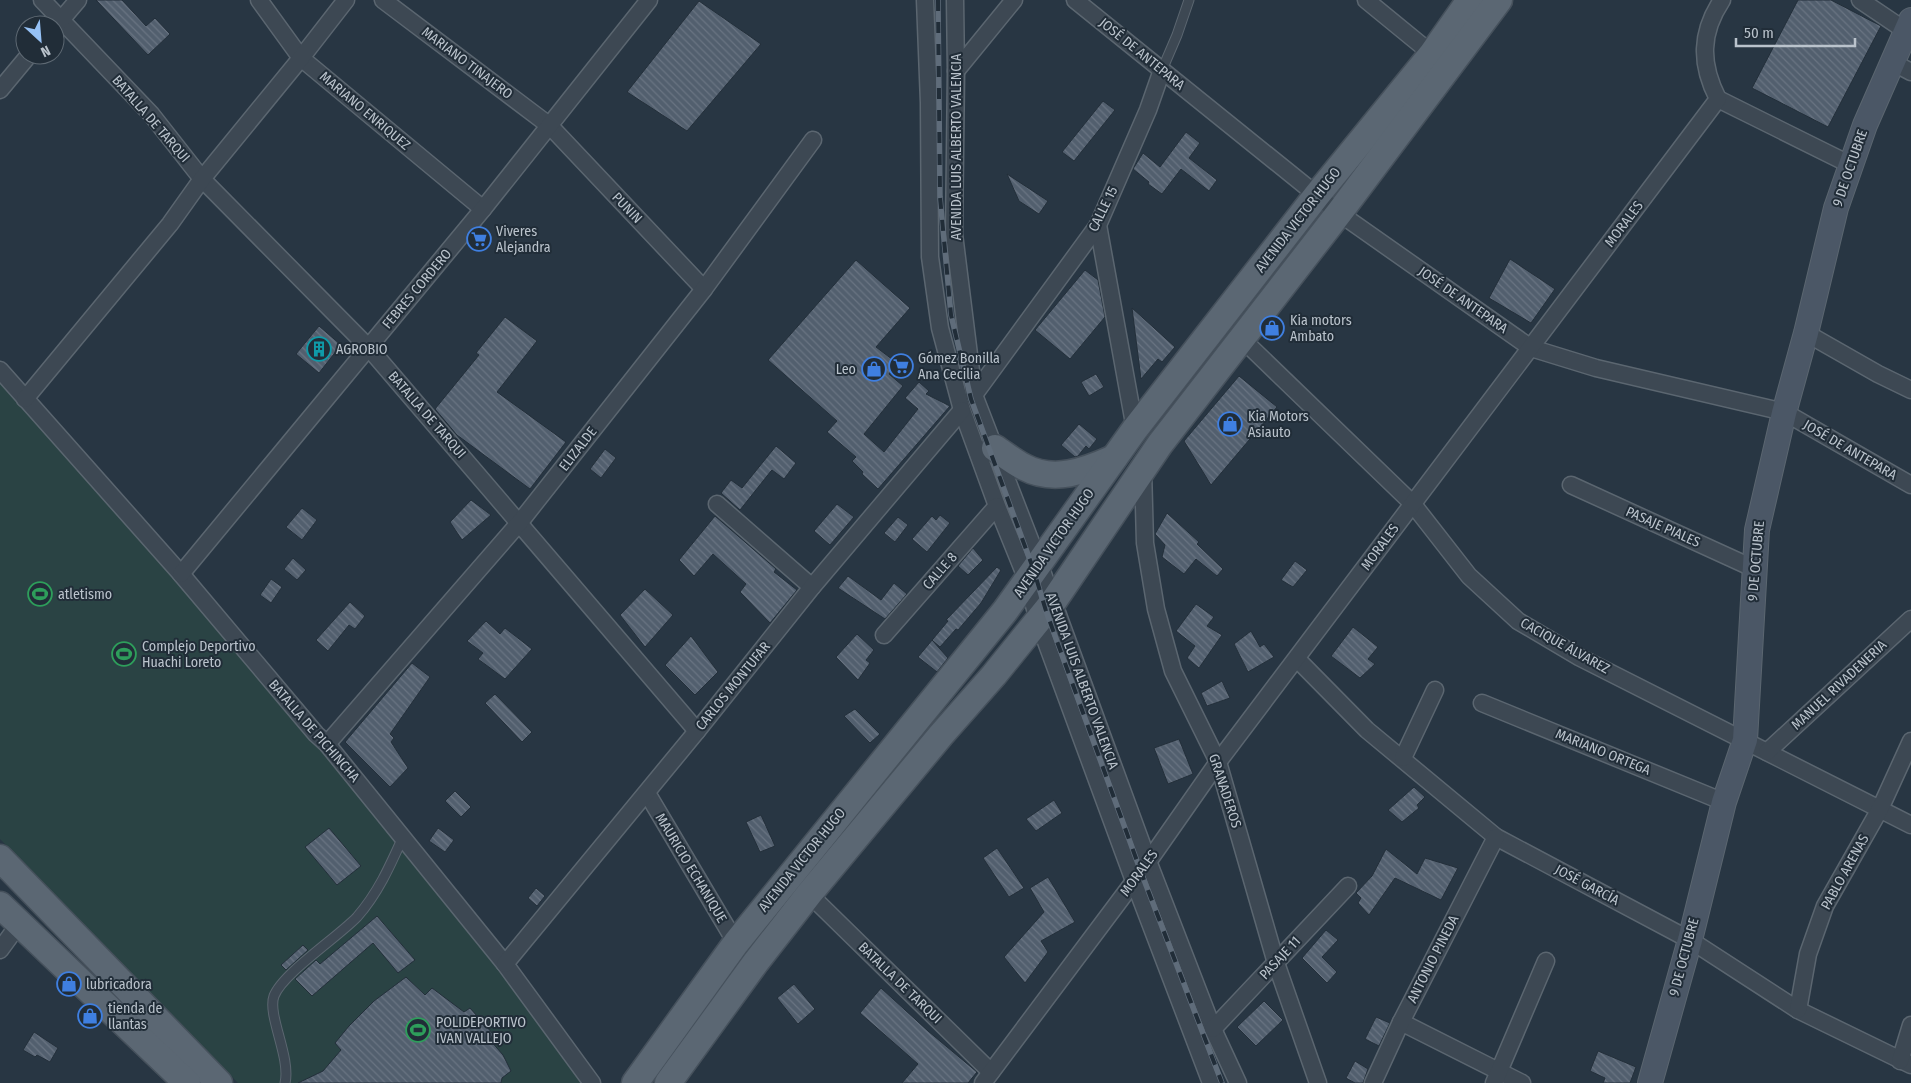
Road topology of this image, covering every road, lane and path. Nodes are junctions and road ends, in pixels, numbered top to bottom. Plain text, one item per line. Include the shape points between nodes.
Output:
1 (42, 0) edge
2 (78, 0) edge
3 (259, 0) edge
4 (346, 0) edge
5 (383, 0) edge
6 (649, 0) edge
7 (925, 0) edge
8 (955, 0) edge
9 (1014, 0) edge
10 (1075, 0) edge
11 (1189, 0) edge
12 (1366, 0) edge
13 (1470, 0) edge
14 (1499, 0) edge
15 (1722, 0) edge
16 (1860, 0) edge
17 (52, 15) edge
18 (65, 15) edge
19 (1908, 25) edge
20 (65, 30) edge
21 (1432, 54) junction
22 (301, 58) junction
23 (21, 65) edge
24 (1902, 67) edge
25 (1162, 70) junction
26 (956, 71) junction
27 (0, 90) edge
28 (1718, 99) junction
29 (550, 126) junction
30 (813, 140) dead end
31 (1851, 165) junction
32 (202, 179) junction
33 (1317, 195) junction
34 (483, 209) junction
35 (1339, 213) junction
36 (1098, 225) junction
37 (704, 289) junction
38 (1806, 333) junction
39 (1242, 339) junction
40 (369, 348) junction
41 (1531, 348) junction
42 (0, 370) edge
43 (1911, 390) edge
44 (974, 394) junction
45 (25, 399) junction
46 (962, 410) junction
47 (1784, 412) junction
48 (1135, 428) junction
49 (995, 448) junction
50 (1114, 458) junction
51 (1143, 468) junction
52 (1571, 485) dead end
53 (1911, 485) edge
54 (1412, 503) junction
55 (717, 504) dead end
56 (997, 506) junction
57 (520, 522) junction
58 (1754, 569) junction
59 (1033, 571) junction
60 (181, 574) junction
61 (812, 587) junction
62 (1046, 611) junction
63 (1911, 619) edge
64 (884, 635) dead end
65 (1297, 659) junction
66 (1435, 690) dead end
67 (1482, 703) dead end
68 (697, 732) junction
69 (1745, 740) junction
70 (1911, 741) edge
71 (327, 744) junction
72 (1767, 752) junction
73 (1402, 758) junction
74 (1218, 762) junction
75 (647, 793) junction
76 (1724, 802) junction
77 (1880, 809) junction
78 (1911, 824) edge
79 (1496, 837) junction
80 (403, 838) junction
81 (0, 858) edge
82 (1148, 861) junction
83 (1134, 881) junction
84 (1348, 886) dead end
85 (809, 894) junction
86 (0, 905) edge
87 (18, 924) junction
88 (1690, 940) junction
89 (736, 942) junction
90 (0, 950) edge
91 (1546, 961) dead end
92 (1276, 962) junction
93 (505, 964) junction
94 (1798, 1010) junction
95 (1401, 1022) junction
96 (1911, 1025) edge
97 (1213, 1029) junction
98 (1906, 1063) edge
99 (987, 1077) edge
100 (1496, 1077) edge
101 (1654, 1081) edge
102 (187, 1083) edge
103 (219, 1083) edge
104 (285, 1083) edge
105 (592, 1083) edge
106 (635, 1083) edge
107 (668, 1083) edge
108 (1211, 1083) edge
109 (1238, 1083) edge
110 (1318, 1083) edge
111 (1373, 1083) edge
112 (1522, 1083) edge

1 - 17 street, BATALLA DE TARQUI
2 - 18 street
3 - 22 street, MARIANO ENRIQUEZ
4 - 22 street
5 - 29 street, MARIANO TINAJERO
6 - 29 street, FEBRES CORDERO
7 - 46 street, AVENIDA LUIS ALBERTO VALENCIA via 930,257 940,328
8 - 26 street, AVENIDA LUIS ALBERTO VALENCIA
9 - 26 street
10 - 25 street, JOSÉ DE ANTEPARA
11 - 25 lane, CALLE 15
12 - 21 street
13 - 21 main road, AVENIDA VICTOR HUGO
14 - 35 main road, AVENIDA VICTOR HUGO
15 - 28 street via 1710,21 1705,62 1709,82
16 - 19 street
19 - 24 street, 9 DE OCTUBRE
20 - 32 street, BATALLA DE TARQUI via 151,114
21 - 33 main road, AVENIDA VICTOR HUGO
22 - 32 street
22 - 34 street, MARIANO ENRIQUEZ
23 - 27 street
24 - 31 street, 9 DE OCTUBRE via 1865,126
25 - 33 street, JOSÉ DE ANTEPARA
25 - 36 street, CALLE 15
26 - 44 street, AVENIDA LUIS ALBERTO VALENCIA via 954,234
28 - 31 street
28 - 41 street, MORALES
29 - 34 street, FEBRES CORDERO
29 - 37 street, PUNIN
30 - 37 street, ELIZALDE
31 - 38 street, 9 DE OCTUBRE via 1836,208
32 - 40 street, BATALLA DE TARQUI
32 - 45 street via 170,224
33 - 35 street, JOSÉ DE ANTEPARA
33 - 48 main road, AVENIDA VICTOR HUGO
34 - 40 street, FEBRES CORDERO
35 - 39 main road, AVENIDA VICTOR HUGO
35 - 41 street, JOSÉ DE ANTEPARA
36 - 44 street, CALLE 15
36 - 48 street
37 - 57 street, ELIZALDE
38 - 43 street
38 - 47 street, 9 DE OCTUBRE
39 - 51 main road, AVENIDA VICTOR HUGO
39 - 54 street, CACIQUE ÁLVAREZ
40 - 57 street, BATALLA DE TARQUI
40 - 60 street, FEBRES CORDERO
41 - 47 street, JOSÉ DE ANTEPARA via 1596,368
41 - 54 street, MORALES
42 - 45 street, BATALLA DE PICHINCHA
44 - 49 street, AVENIDA LUIS ALBERTO VALENCIA
45 - 60 street, BATALLA DE PICHINCHA
46 - 56 street, AVENIDA LUIS ALBERTO VALENCIA
46 - 61 street, CARLOS MONTUFAR
47 - 53 street, JOSÉ DE ANTEPARA
47 - 58 street, 9 DE OCTUBRE via 1757,530
48 - 50 main road, AVENIDA VICTOR HUGO
49 - 50 main road via 1024,468 1044,475 1088,470
49 - 59 street, AVENIDA LUIS ALBERTO VALENCIA
50 - 59 main road, AVENIDA VICTOR HUGO
51 - 62 main road, AVENIDA VICTOR HUGO
51 - 74 street, GRANADEROS via 1145,543 1156,609 1173,671
52 - 58 street, PASAJE PIALES
54 - 65 street, MORALES
54 - 69 street, CACIQUE ÁLVAREZ via 1469,576 1518,621 1579,657
55 - 61 street
56 - 59 street, AVENIDA LUIS ALBERTO VALENCIA
56 - 64 street, CALLE 8
57 - 68 street, BATALLA DE TARQUI
57 - 71 street, ELIZALDE
58 - 69 street, 9 DE OCTUBRE
59 - 62 street, AVENIDA LUIS ALBERTO VALENCIA
59 - 62 street, AVENIDA LUIS ALBERTO VALENCIA
59 - 89 main road, AVENIDA VICTOR HUGO via 1006,611
60 - 71 street, BATALLA DE PICHINCHA
61 - 68 street, CARLOS MONTUFAR
62 - 82 street, AVENIDA LUIS ALBERTO VALENCIA
62 - 83 street, AVENIDA LUIS ALBERTO VALENCIA
62 - 85 main road, AVENIDA VICTOR HUGO
63 - 72 street, MANUEL RIVADENERIA
65 - 73 street, JOSÉ GARCÍA via 1367,730
65 - 74 street, MORALES
66 - 73 street
67 - 76 street, MARIANO ORTEGA
68 - 75 street, CARLOS MONTUFAR
69 - 72 street, CACIQUE ÁLVAREZ
69 - 76 street, 9 DE OCTUBRE
70 - 77 street, PABLO ARENAS
71 - 80 street, BATALLA DE PICHINCHA
72 - 77 street, CACIQUE ÁLVAREZ
73 - 79 street, JOSÉ GARCÍA
74 - 82 street, MORALES
74 - 92 street, GRANADEROS
75 - 89 street, MAURICIO ECHANIQUE
75 - 93 street, CARLOS MONTUFAR
76 - 88 street, 9 DE OCTUBRE
77 - 78 street, CACIQUE ÁLVAREZ
77 - 94 street, PABLO ARENAS via 1825,906 1808,954
79 - 88 street, JOSÉ GARCÍA
79 - 95 street, ANTONIO PINEDA
80 - 93 street, BATALLA DE PICHINCHA
80 - 104 lane via 370,901 356,918 284,981 274,997 274,1010 285,1053
81 - 103 main road
82 - 83 street, MORALES
82 - 97 street, AVENIDA LUIS ALBERTO VALENCIA
83 - 99 street, MORALES
83 - 108 street, AVENIDA LUIS ALBERTO VALENCIA
84 - 92 street, PASAJE 11
85 - 99 street, BATALLA DE TARQUI
85 - 107 main road, AVENIDA VICTOR HUGO
86 - 87 main road
87 - 90 street
87 - 102 main road
88 - 94 street, JOSÉ GARCÍA
88 - 101 street, 9 DE OCTUBRE
89 - 106 main road, AVENIDA VICTOR HUGO
91 - 100 street
92 - 97 street, PASAJE 11
92 - 110 street, GRANADEROS
93 - 105 street, BATALLA DE PICHINCHA
94 - 98 street, JOSÉ GARCÍA
95 - 100 street
95 - 111 street, ANTONIO PINEDA
96 - 98 street
97 - 109 street, AVENIDA LUIS ALBERTO VALENCIA
100 - 112 street

